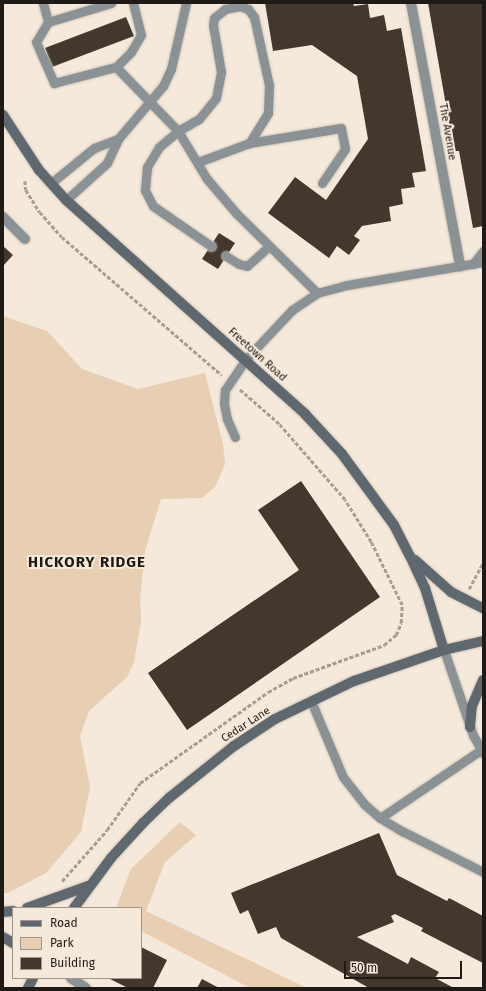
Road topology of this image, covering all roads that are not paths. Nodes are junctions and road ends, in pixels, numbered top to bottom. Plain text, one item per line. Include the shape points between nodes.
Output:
1 (43, 3) edge
2 (111, 3) edge
3 (133, 3) edge
4 (186, 3) edge
5 (411, 3) edge
6 (48, 22) junction
7 (116, 67) junction
8 (151, 103) junction
9 (3, 115) edge
10 (178, 131) junction
11 (118, 139) junction
12 (249, 143) junction
13 (198, 162) junction
14 (51, 183) junction
15 (322, 183) dead end
16 (66, 200) junction
17 (3, 217) edge
18 (25, 239) dead end
19 (211, 246) dead end
20 (269, 246) junction
21 (483, 251) edge
22 (226, 256) dead end
23 (483, 262) edge
24 (473, 264) junction
25 (460, 266) junction
26 (317, 293) junction
27 (245, 360) junction
28 (235, 437) dead end
29 (410, 556) junction
30 (483, 608) edge
31 (483, 641) edge
32 (444, 650) junction
33 (483, 680) edge
34 (311, 701) junction
35 (470, 727) junction
36 (482, 752) edge
37 (380, 818) junction
38 (483, 872) edge
39 (91, 885) junction
40 (30, 907) edge
41 (75, 907) edge
42 (3, 937) edge
43 (12, 942) edge
44 (32, 979) edge
45 (72, 979) edge
46 (28, 988) edge
47 (86, 988) edge

1 - 6 lane
2 - 6 lane
3 - 7 lane via 141,35 131,52
4 - 8 lane via 171,69
5 - 25 street, The Avenue
6 - 7 lane via 36,42 54,83
7 - 8 lane
8 - 10 lane
8 - 11 lane
9 - 14 main road, Freetown Road via 21,145
10 - 12 lane via 199,119 216,98 221,72 214,18 224,9 240,6 248,9 254,17 270,91 268,113
10 - 13 lane
10 - 19 lane via 151,157 147,167 145,190 152,206
11 - 14 lane via 94,148
11 - 16 lane via 107,163
12 - 13 lane
12 - 15 lane via 342,128 345,149
13 - 20 lane via 220,195
14 - 16 main road, Freetown Road
16 - 27 main road, Freetown Road
17 - 18 street
20 - 22 lane via 247,266
20 - 26 lane
21 - 24 lane
23 - 24 lane
24 - 25 lane
25 - 26 lane via 347,285
26 - 27 lane via 292,310
27 - 28 lane via 225,390 227,419
27 - 29 main road, Freetown Road via 305,414 342,454 394,525
29 - 30 main road via 451,592
29 - 32 main road, Freetown Road via 425,588
31 - 32 main road, Cedar Lane
32 - 34 main road, Cedar Lane via 354,681
32 - 35 lane
33 - 35 main road via 472,706
34 - 37 lane via 343,777 364,804
34 - 39 main road, Cedar Lane via 276,719 195,776 143,823
35 - 36 lane
36 - 37 lane
37 - 38 lane
39 - 40 main road
39 - 41 main road, Cedar Lane
42 - 43 main road
44 - 46 main road
45 - 47 street

